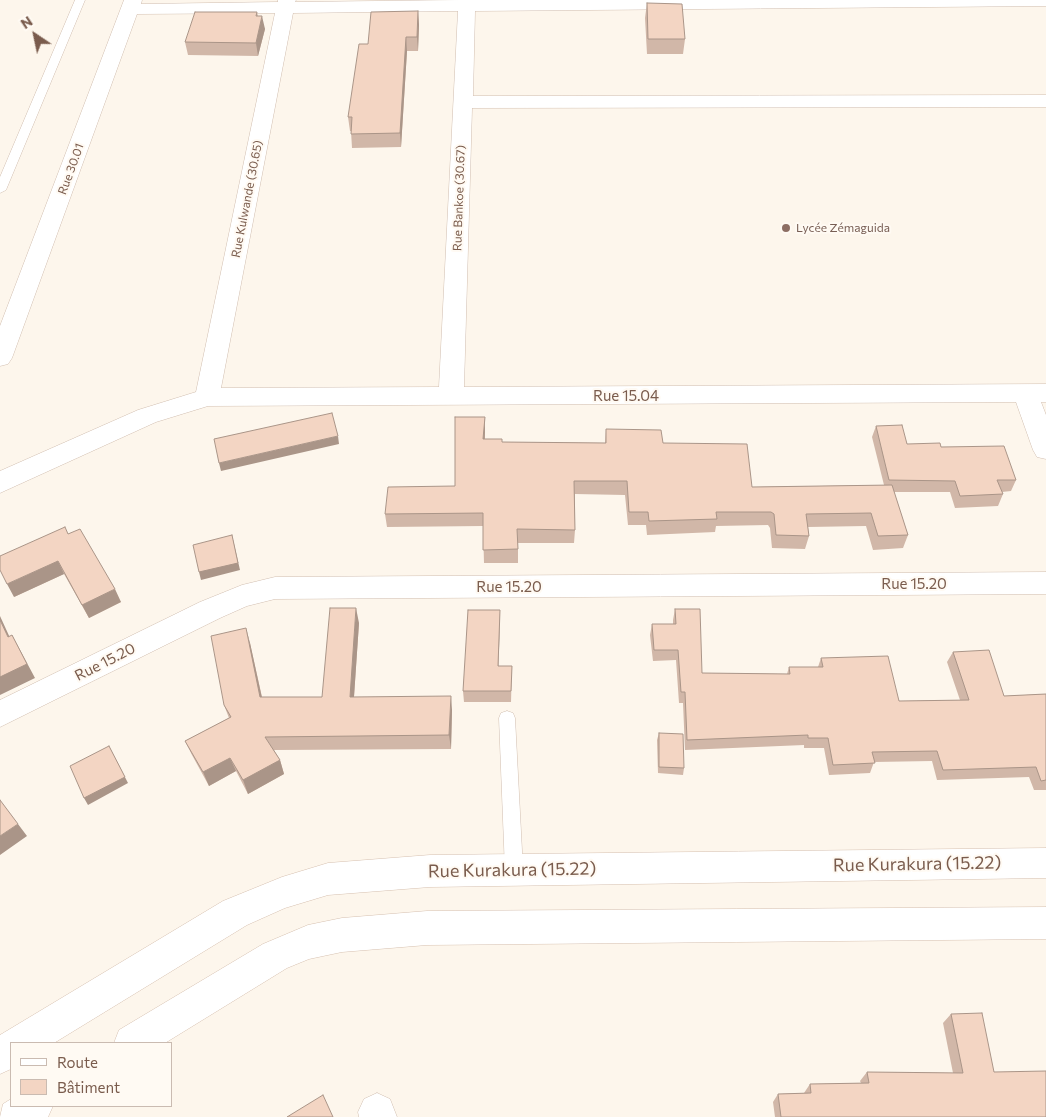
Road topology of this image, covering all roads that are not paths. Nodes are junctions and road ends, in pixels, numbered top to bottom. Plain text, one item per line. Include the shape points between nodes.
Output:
1 (80, 0) edge
2 (1046, 1) edge
3 (467, 3) edge
4 (131, 4) edge
5 (287, 4) edge
6 (1046, 101) edge
7 (462, 102) junction
8 (0, 190) edge
9 (3, 344) edge
10 (1036, 394) edge
11 (451, 396) junction
12 (207, 397) junction
13 (1046, 450) edge
14 (0, 483) edge
15 (1046, 583) edge
16 (0, 714) edge
17 (507, 718) dead end
18 (1046, 863) edge
19 (514, 870) junction
20 (1046, 923) edge
21 (23, 1042) edge
22 (134, 1042) edge
23 (32, 1107) edge
24 (16, 1117) edge

1 - 8 lane
2 - 3 street
3 - 5 street
3 - 7 street, Rue Bankoe (30.67)
4 - 5 street
4 - 9 street, Rue 30.01
5 - 12 street, Rue Kulwande (30.65)
6 - 7 street
7 - 11 street, Rue Bankoe (30.67)
10 - 11 street, Rue 15.04
10 - 13 street
11 - 12 street, Rue 15.04
12 - 14 street, Rue 15.04 via 138,419
15 - 16 street, Rue 15.20 via 275,588 242,596 210,610
17 - 19 lane
18 - 19 street, Rue Kurakura (15.22)
19 - 21 street, Rue Kurakura (15.22) via 430,871 328,880 282,893 235,913
20 - 22 street via 427,928 342,935 308,942 275,956
23 - 24 street

